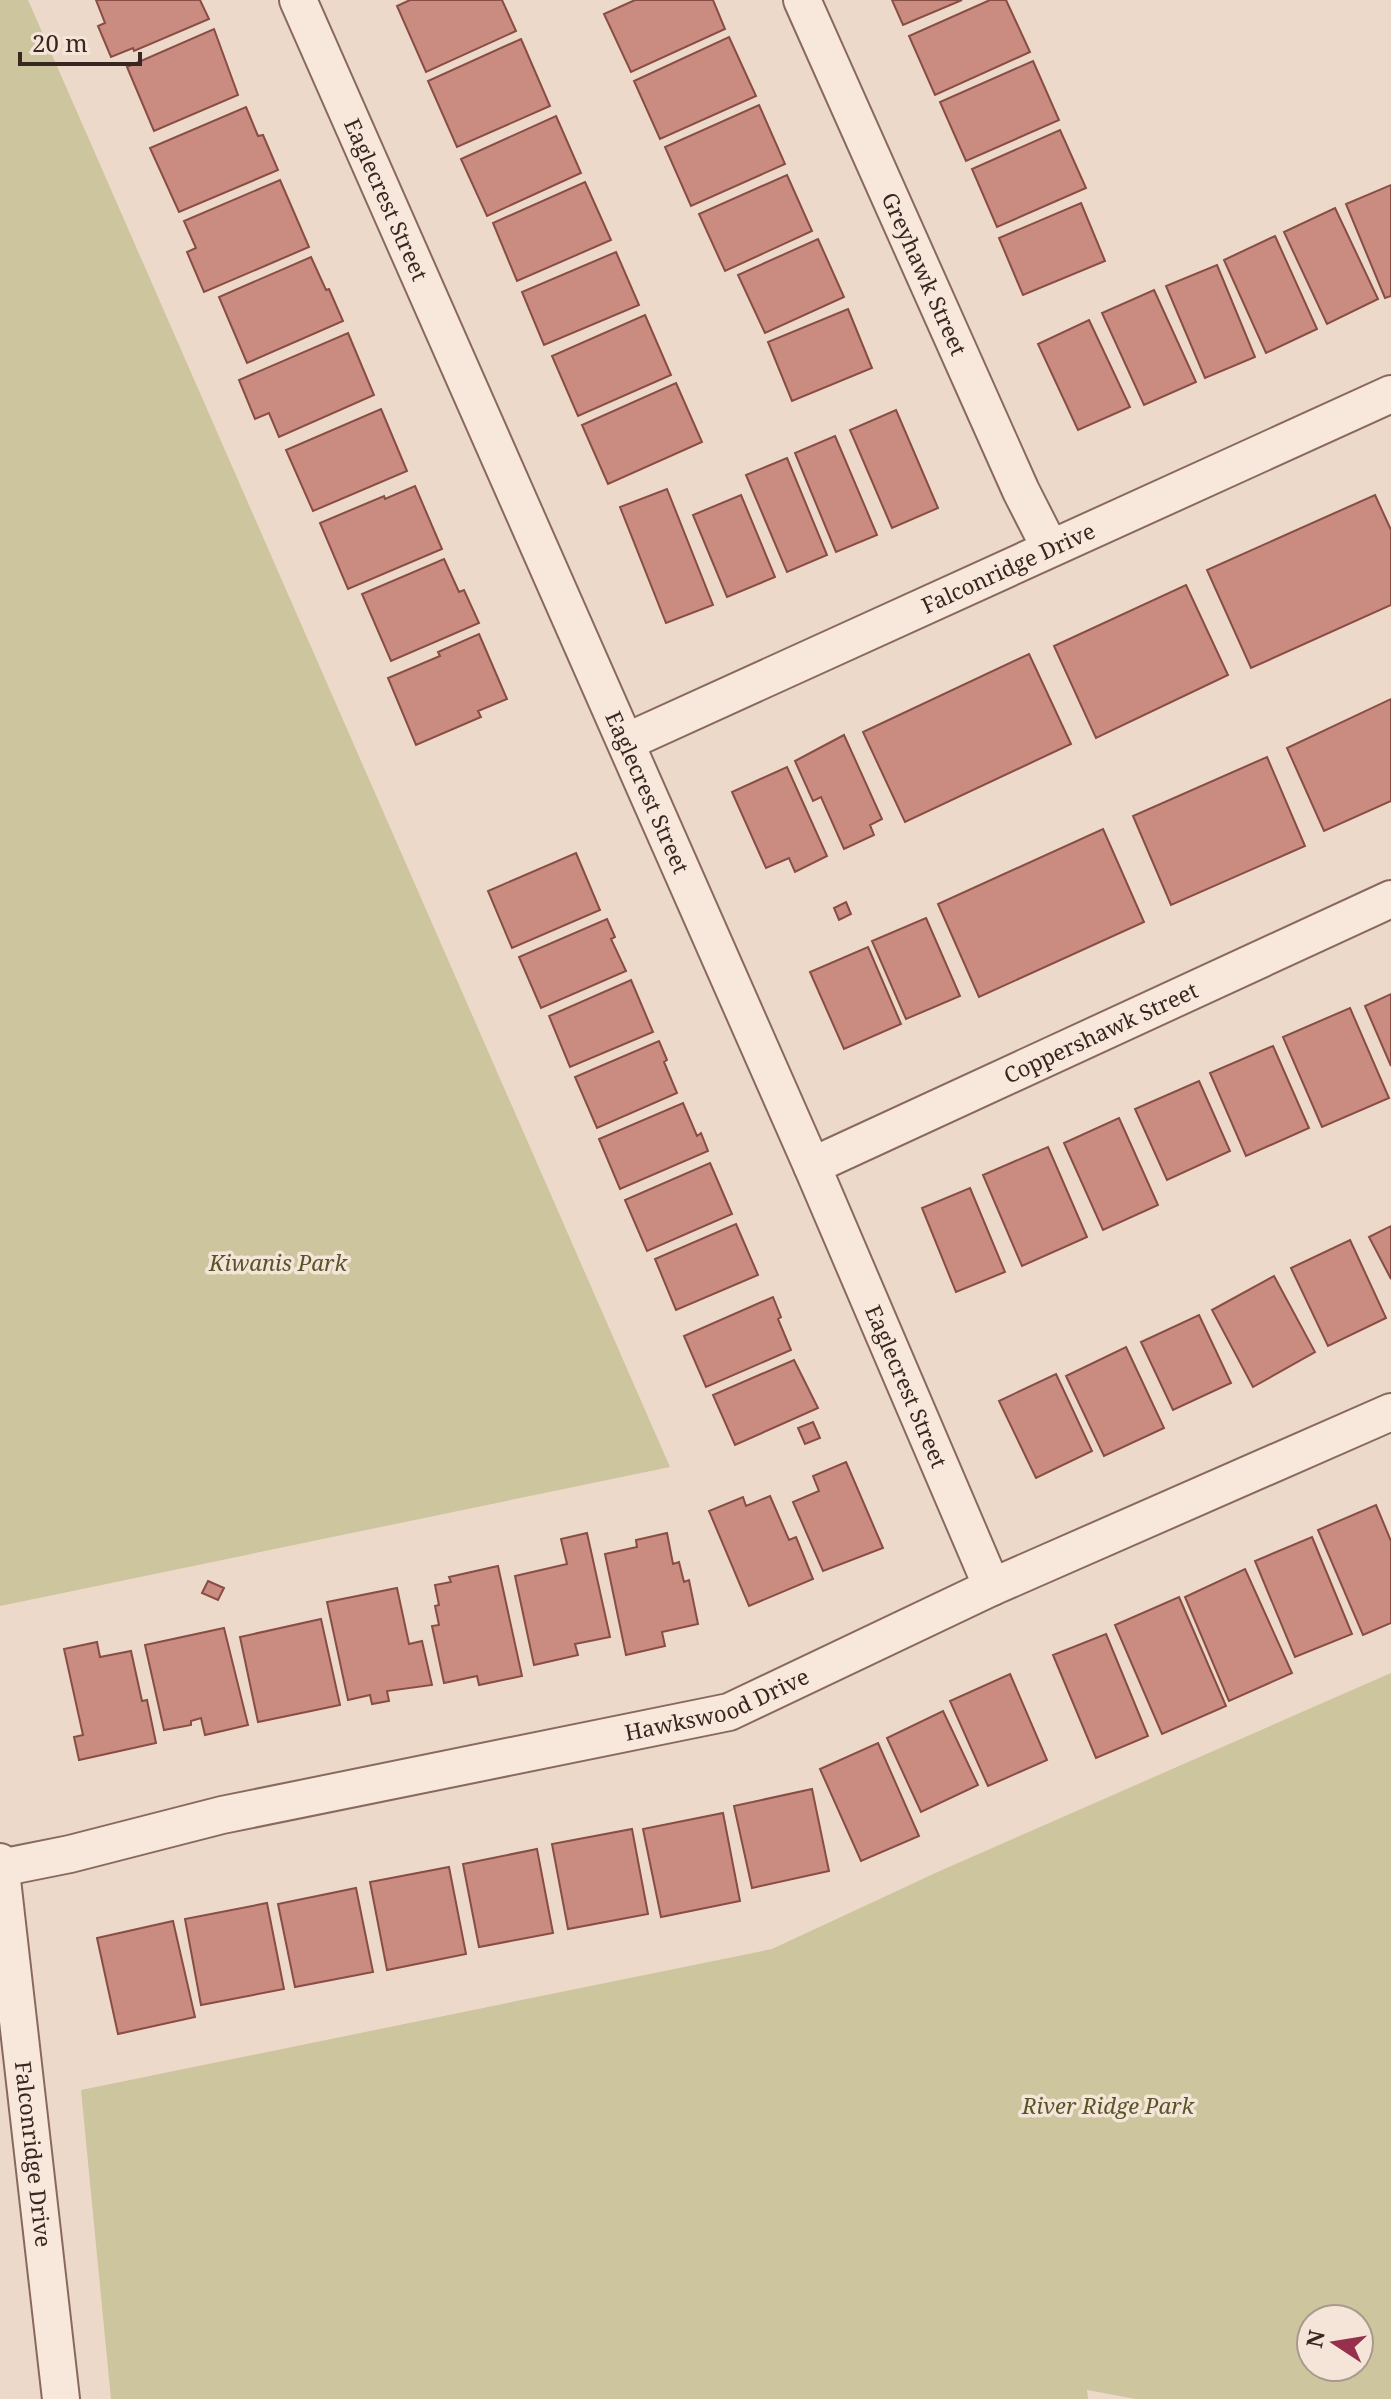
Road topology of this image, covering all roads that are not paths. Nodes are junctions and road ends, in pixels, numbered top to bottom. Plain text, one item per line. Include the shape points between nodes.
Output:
1 (298, 0) edge
2 (802, 0) edge
3 (1391, 394) edge
4 (1050, 548) junction
5 (626, 742) junction
6 (1391, 899) edge
7 (812, 1166) junction
8 (1391, 1412) edge
9 (992, 1587) junction
10 (0, 1866) edge
11 (61, 2399) edge

1 - 5 street, Eaglecrest Street
2 - 4 street, Greyhawk Street
3 - 4 street, Falconridge Drive
4 - 5 street, Falconridge Drive
5 - 7 street, Eaglecrest Street
6 - 7 street, Coppershawk Street
7 - 9 street, Eaglecrest Street
8 - 9 street, Hawkswood Drive
9 - 10 street, Hawkswood Drive via 729,1712 222,1815
10 - 11 street, Falconridge Drive

